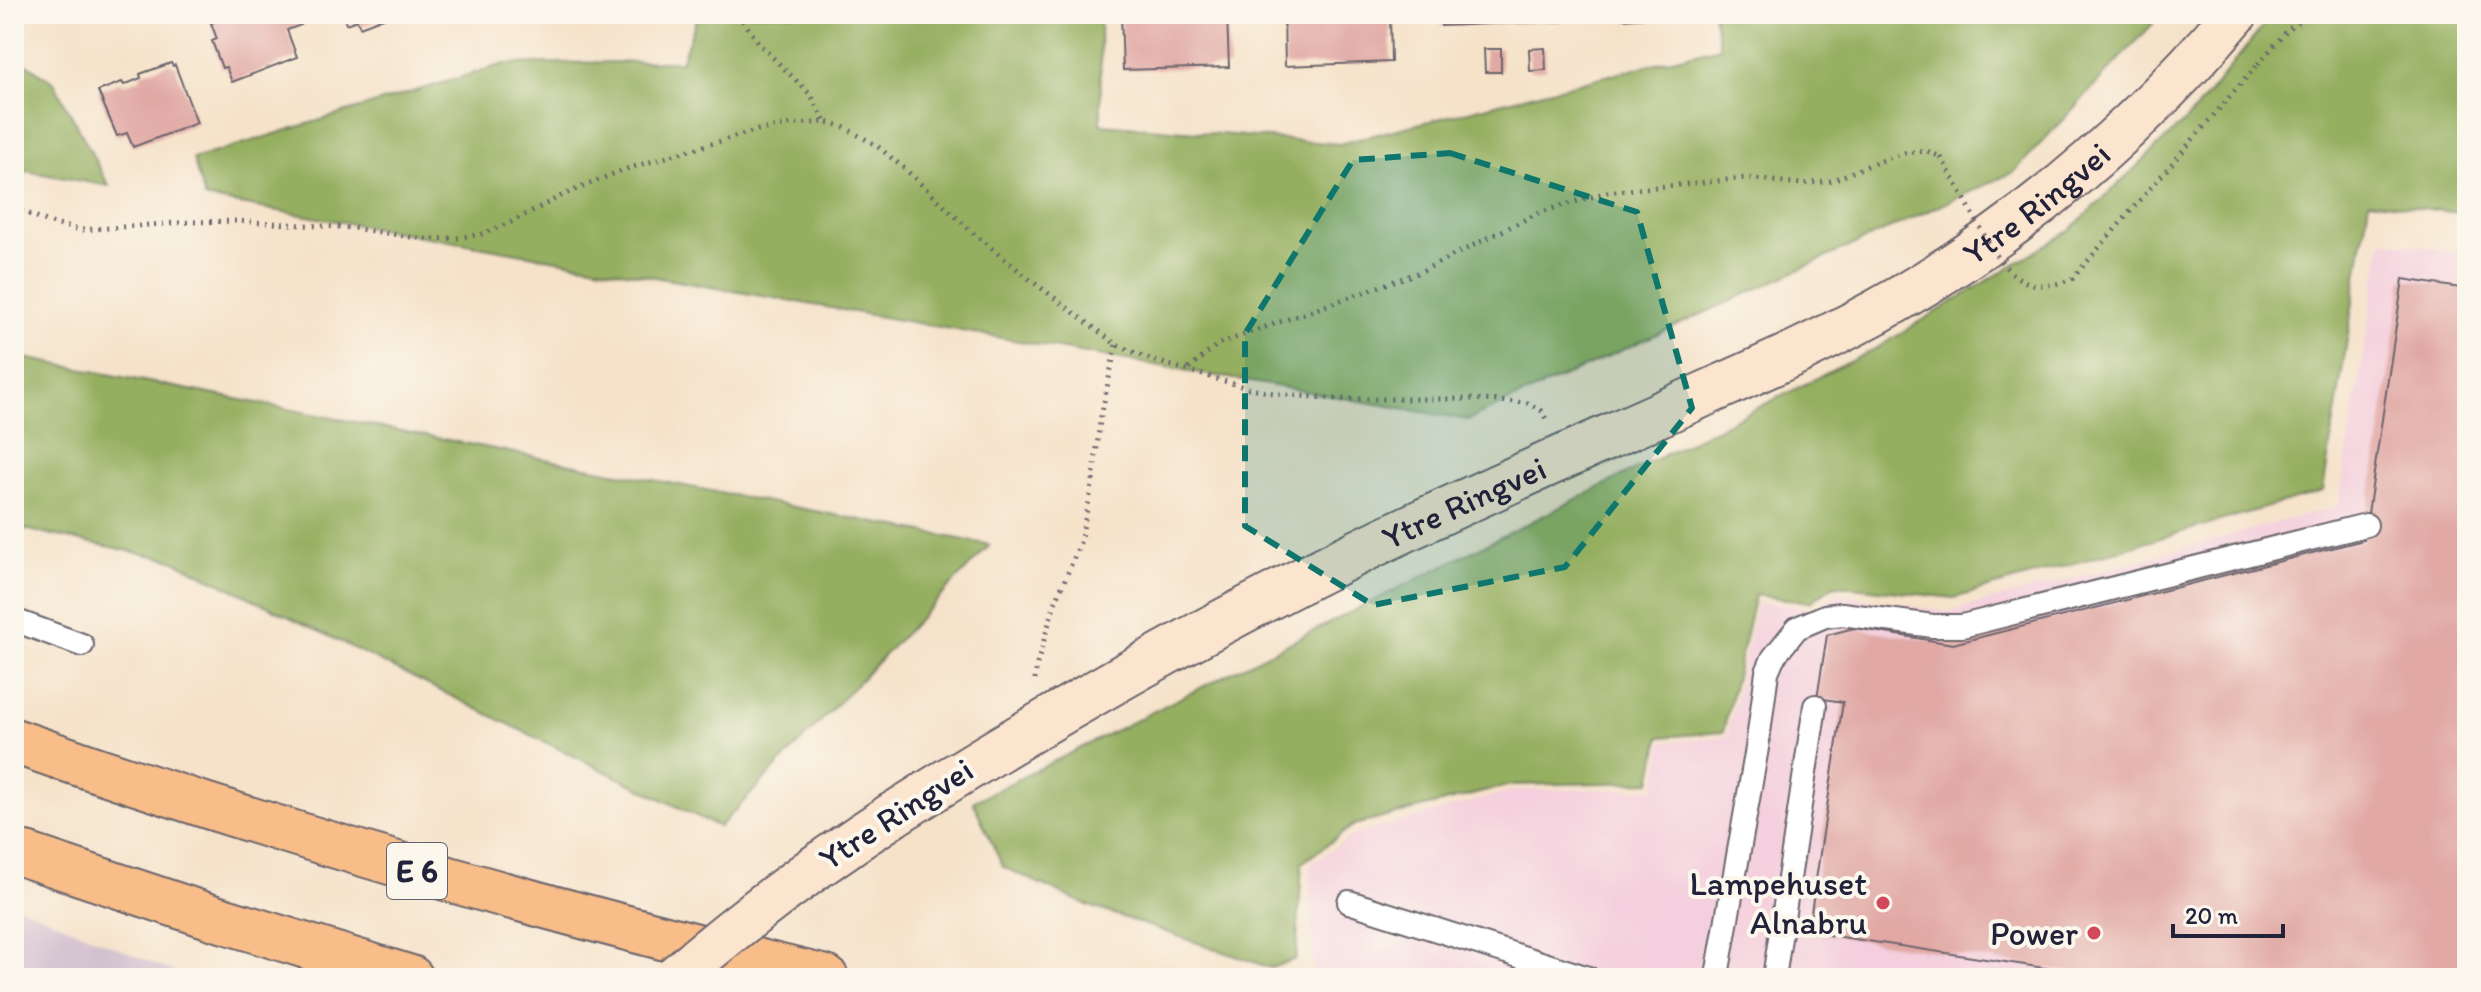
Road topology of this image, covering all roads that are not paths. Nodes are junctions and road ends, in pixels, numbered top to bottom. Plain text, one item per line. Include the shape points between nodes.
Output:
1 (2235, 14) edge
2 (2366, 525) dead end
3 (14, 620) edge
4 (82, 645) dead end
5 (1815, 706) dead end
6 (14, 741) edge
7 (14, 851) edge
8 (1349, 902) dead end
9 (411, 978) edge
10 (675, 978) edge
11 (826, 978) edge
12 (1588, 978) edge
13 (1720, 978) edge
14 (1774, 978) edge

1 - 10 main road, Ytre Ringvei, bridge via 2169,88 2079,172 2008,228 1898,300 1774,363 1289,586 1091,694 894,814 779,893
2 - 13 lane via 1962,626 1842,614 1797,628 1767,672
3 - 4 lane
5 - 14 lane
6 - 11 highway, E 6 via 227,813 506,897
7 - 9 highway
8 - 12 lane

